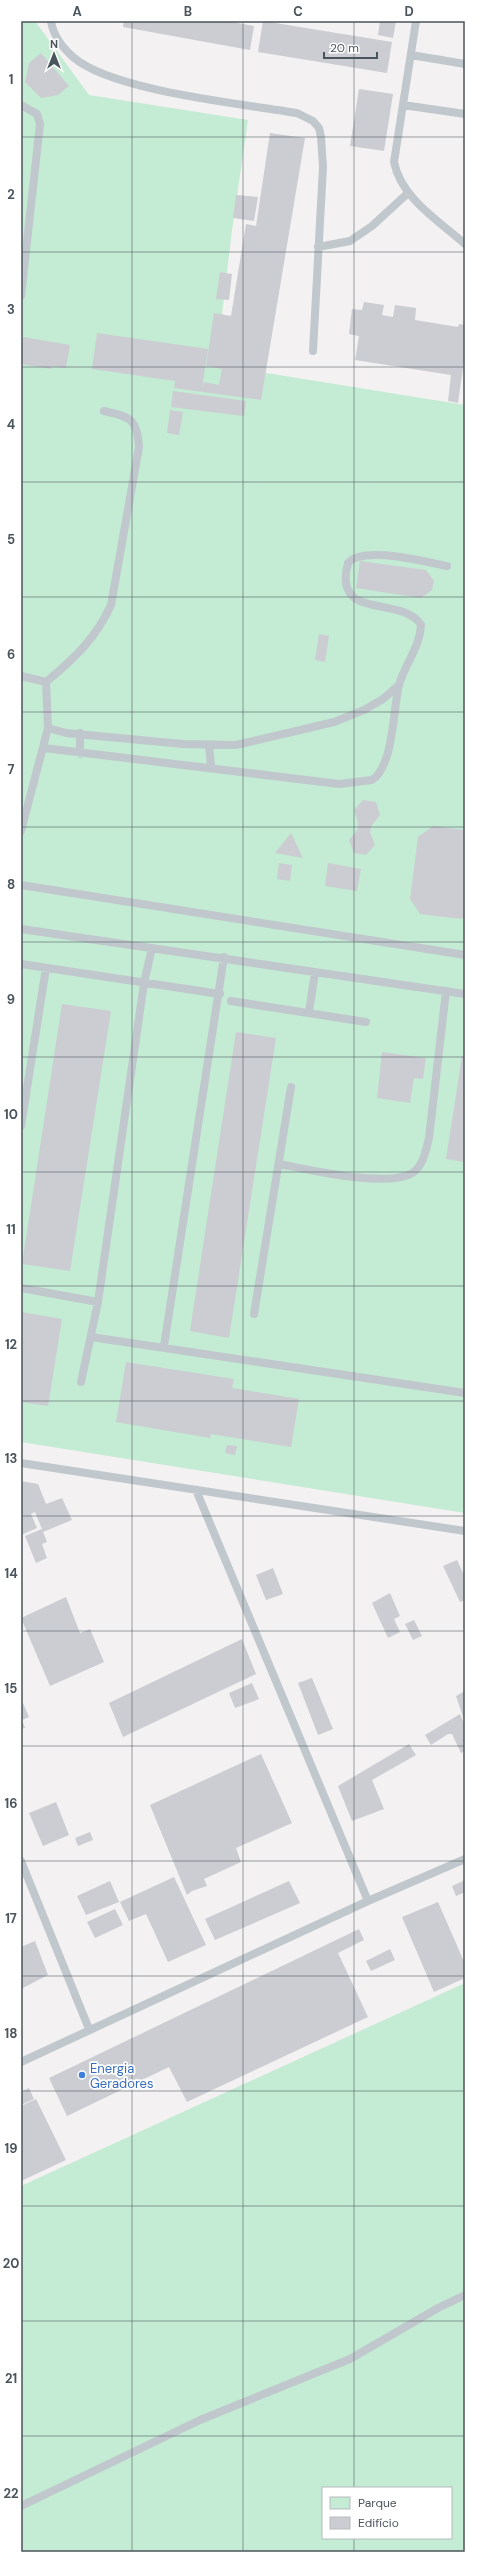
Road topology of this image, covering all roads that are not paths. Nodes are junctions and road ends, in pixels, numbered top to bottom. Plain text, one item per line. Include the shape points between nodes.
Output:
1 (51, 21) edge
2 (416, 21) edge
3 (411, 55) junction
4 (465, 64) edge
5 (21, 105) edge
6 (403, 105) junction
7 (465, 114) edge
8 (408, 193) junction
9 (465, 244) edge
10 (318, 247) junction
11 (21, 296) edge
12 (313, 351) dead end
13 (104, 411) dead end
14 (447, 566) dead end
15 (21, 676) edge
16 (46, 682) junction
17 (399, 685) junction
18 (48, 728) junction
19 (80, 733) junction
20 (209, 745) junction
21 (44, 748) junction
22 (80, 754) junction
23 (211, 766) junction
24 (21, 827) edge
25 (21, 885) edge
26 (21, 929) edge
27 (152, 948) junction
28 (465, 955) edge
29 (224, 957) junction
30 (21, 964) edge
31 (46, 968) junction
32 (315, 972) junction
33 (144, 983) junction
34 (446, 991) junction
35 (220, 994) junction
36 (465, 994) edge
37 (231, 1000) dead end
38 (309, 1012) junction
39 (366, 1022) dead end
40 (291, 1087) dead end
41 (21, 1126) edge
42 (279, 1164) junction
43 (21, 1288) edge
44 (98, 1302) junction
45 (254, 1314) dead end
46 (91, 1337) junction
47 (164, 1346) junction
48 (81, 1382) dead end
49 (465, 1393) edge
50 (21, 1463) edge
51 (196, 1490) junction
52 (465, 1531) edge
53 (465, 1859) edge
54 (21, 1861) edge
55 (368, 1901) junction
56 (89, 2029) junction
57 (21, 2062) edge
58 (465, 2295) edge
59 (21, 2506) edge

1 - 10 lane via 61,44 74,58 126,83 297,113 314,121 322,138 323,167
2 - 3 lane
3 - 4 lane
3 - 6 lane
5 - 11 lane via 37,114 40,124
6 - 7 lane
6 - 8 lane via 394,162 397,176
8 - 9 lane
8 - 10 lane via 372,226 350,241
10 - 12 lane
13 - 16 lane via 128,416 138,430 139,447 111,605 101,626 77,657
14 - 17 lane via 373,554 356,556 348,563 345,584 351,596 360,601 412,615 421,625 420,641
15 - 16 lane
16 - 18 lane
17 - 20 lane via 383,699 364,710 334,722 236,745
17 - 23 lane via 389,746 384,763 372,780 339,784
18 - 19 lane via 66,733
18 - 21 lane
19 - 20 lane
19 - 22 lane
20 - 23 lane
21 - 22 lane
21 - 24 lane
22 - 23 lane
25 - 28 lane
26 - 27 lane
27 - 29 lane
27 - 33 lane
29 - 32 lane
29 - 35 lane
30 - 31 lane
31 - 33 lane
31 - 41 lane
32 - 34 lane
32 - 38 lane
33 - 35 lane
33 - 44 lane
34 - 36 lane
34 - 42 lane via 429,1138 424,1157 416,1170 408,1176 394,1179 365,1178
35 - 47 lane
37 - 38 lane
38 - 39 lane
40 - 42 lane
42 - 45 lane
43 - 44 lane
44 - 46 lane
46 - 47 lane
46 - 48 lane
47 - 49 lane
50 - 51 lane
51 - 52 lane
51 - 55 lane
53 - 55 lane
54 - 56 lane
55 - 56 lane
56 - 57 lane
58 - 59 lane via 350,2359 200,2420

